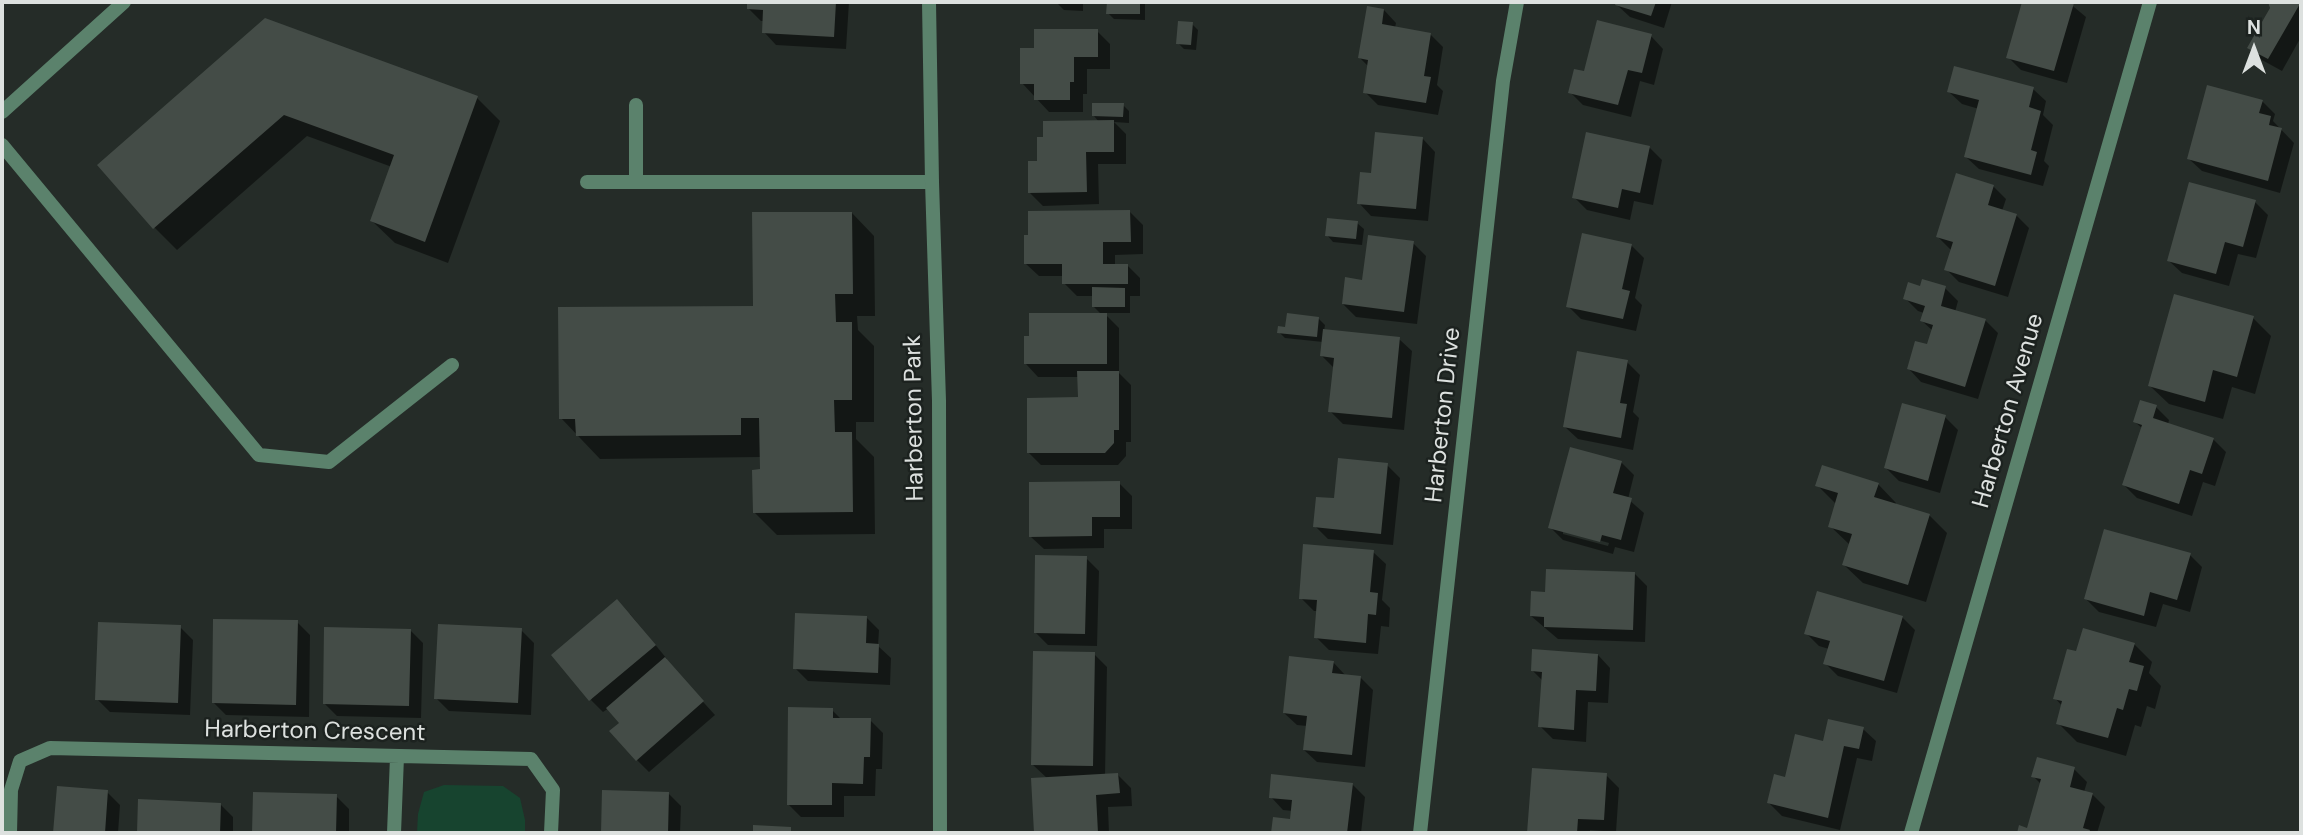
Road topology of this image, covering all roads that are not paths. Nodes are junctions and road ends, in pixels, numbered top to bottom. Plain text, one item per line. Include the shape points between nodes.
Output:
1 (124, 2) edge
2 (929, 2) edge
3 (1517, 2) edge
4 (2150, 2) edge
5 (636, 105) dead end
6 (2, 112) edge
7 (2, 145) edge
8 (587, 182) dead end
9 (636, 182) junction
10 (932, 182) junction
11 (452, 365) dead end
12 (397, 757) junction
13 (9, 833) edge
14 (394, 833) edge
15 (551, 833) edge
16 (940, 833) edge
17 (1420, 833) edge
18 (1911, 833) edge

1 - 6 street
2 - 10 street, Harberton Park
3 - 17 street, Harberton Drive via 1503,81
4 - 18 street, Harberton Avenue
5 - 9 street
7 - 11 street via 259,455 329,461
8 - 9 street
9 - 10 street
10 - 16 street, Harberton Park via 939,401
12 - 13 street, Harberton Crescent via 50,748 20,761 11,790
12 - 14 street
12 - 15 street, Harberton Crescent via 531,759 553,790

